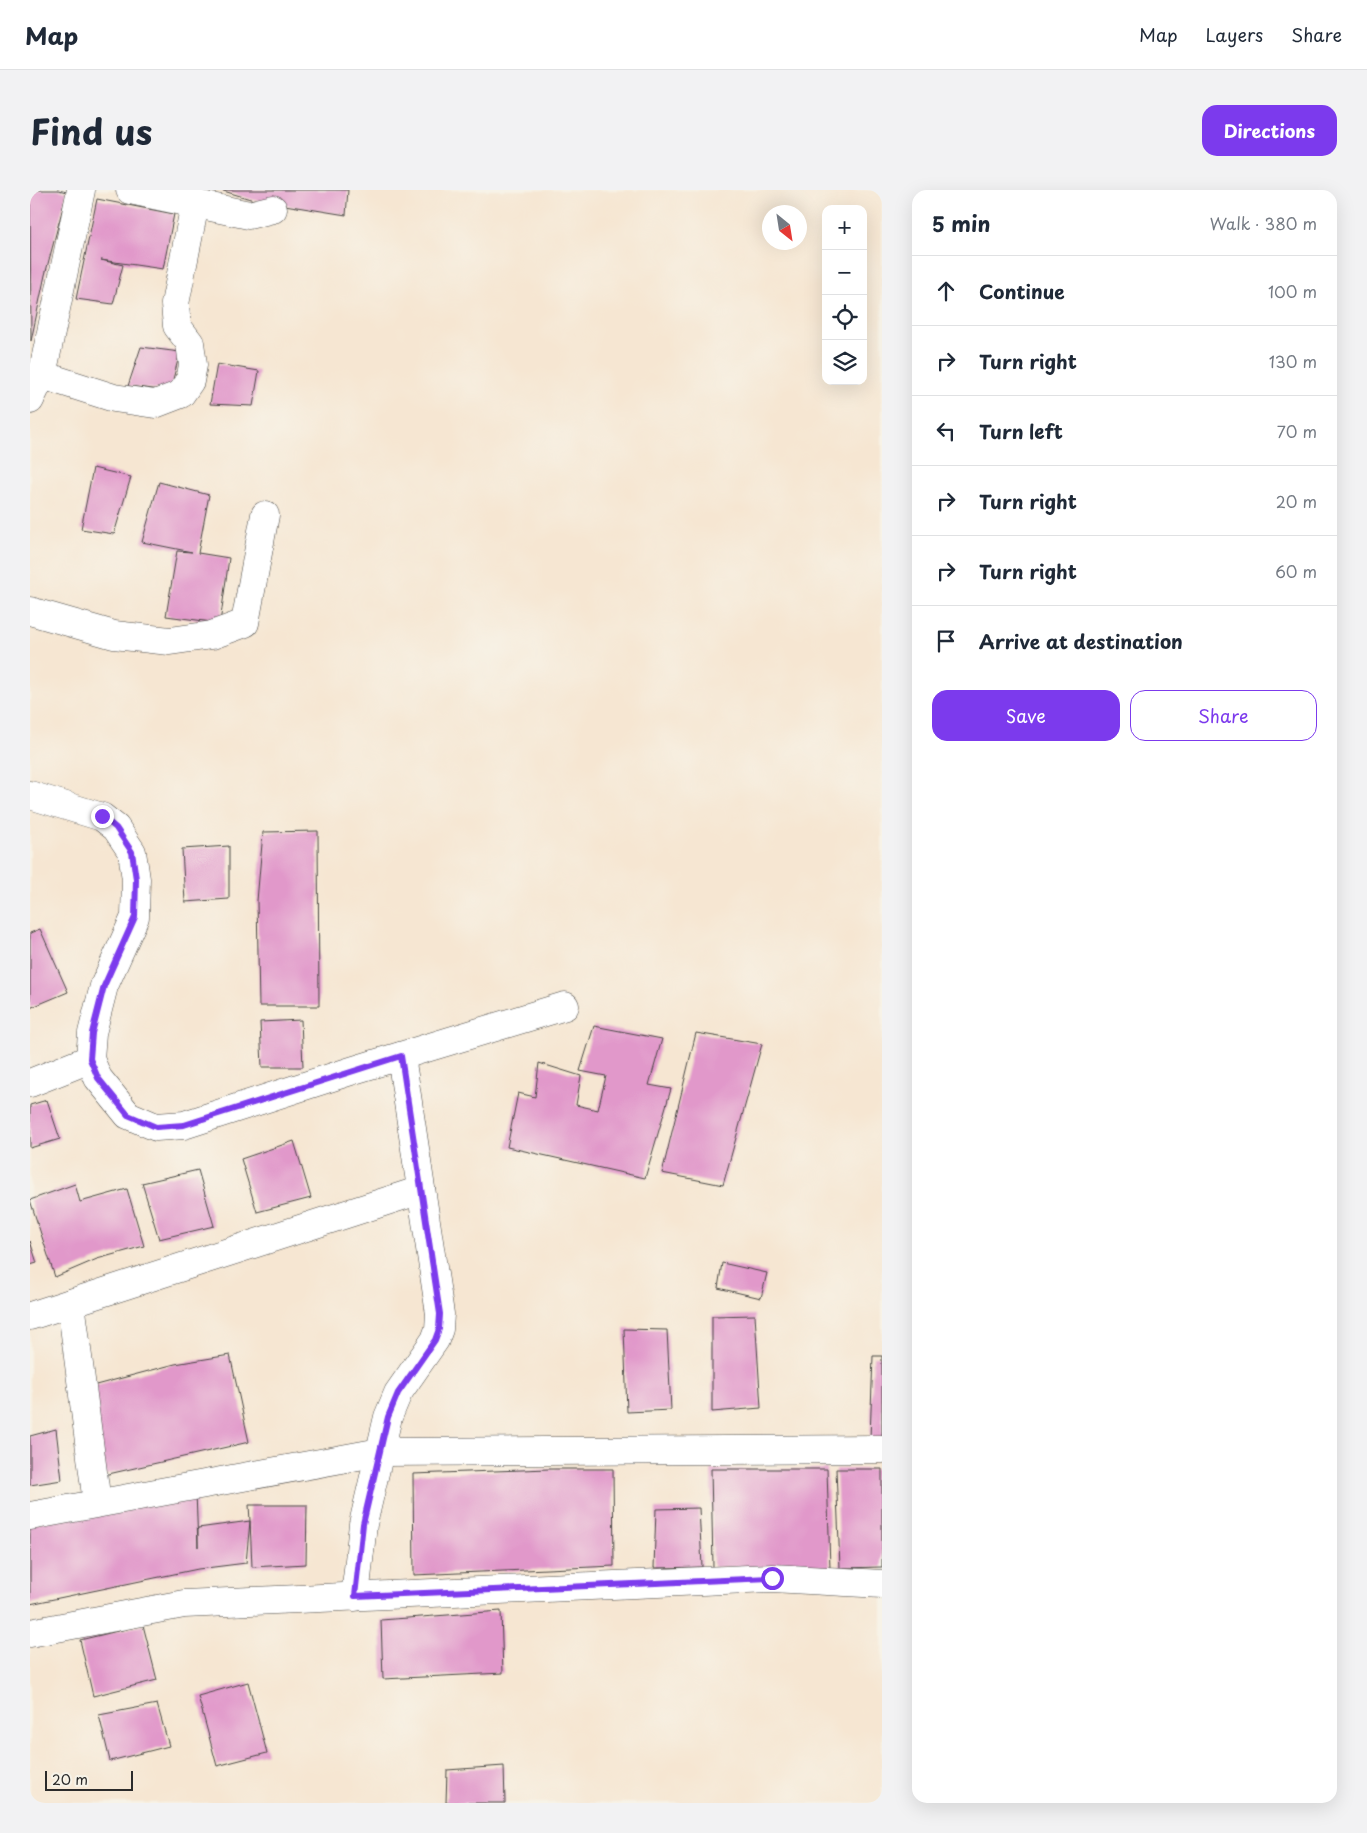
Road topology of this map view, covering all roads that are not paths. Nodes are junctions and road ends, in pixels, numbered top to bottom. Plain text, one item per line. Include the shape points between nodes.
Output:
1 (81, 190) edge
2 (130, 190) edge
3 (195, 204) junction
4 (273, 210) dead end
5 (42, 375) junction
6 (30, 400) edge
7 (265, 515) dead end
8 (30, 611) edge
9 (30, 794) edge
10 (565, 1006) dead end
11 (401, 1056) junction
12 (90, 1059) junction
13 (30, 1082) edge
14 (421, 1190) junction
15 (71, 1303) junction
16 (30, 1316) edge
17 (882, 1449) edge
18 (380, 1452) junction
19 (97, 1503) junction
20 (30, 1516) edge
21 (882, 1584) edge
22 (355, 1596) junction
23 (30, 1633) edge

1 - 5 street
2 - 3 street
3 - 4 street via 249,215
3 - 5 street via 175,304 177,326 190,343 193,365 190,381 181,394 155,404 114,398
5 - 6 street
7 - 8 street via 245,623 212,635 170,641 114,635
9 - 12 street via 102,816 116,828 132,852 136,879 135,917 104,986 92,1033
10 - 11 street
11 - 12 street via 184,1125 156,1127 128,1115 98,1078
11 - 14 street
12 - 13 street
14 - 15 street
14 - 18 street via 440,1314 439,1329 435,1340 398,1393 388,1417
15 - 16 street
15 - 19 street
17 - 18 street
18 - 19 street
18 - 22 street via 363,1524
19 - 20 street
21 - 22 street via 772,1578
22 - 23 street via 184,1604

